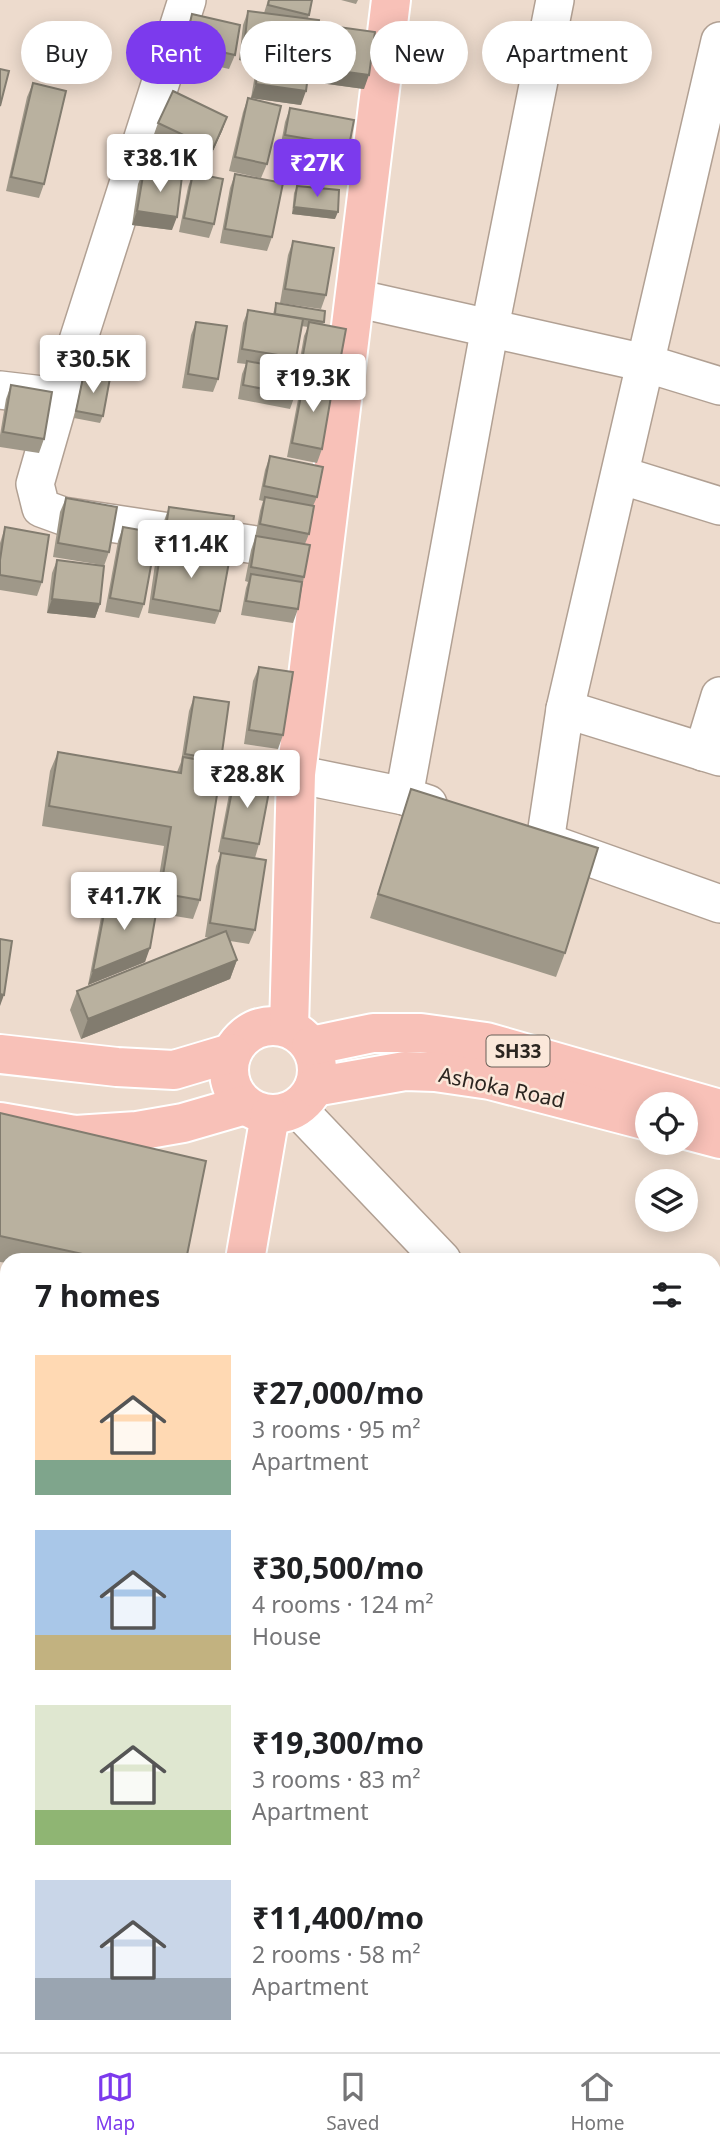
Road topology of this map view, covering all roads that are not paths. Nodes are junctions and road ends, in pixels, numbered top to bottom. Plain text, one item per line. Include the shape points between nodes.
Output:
1 (187, 0) edge
2 (391, 0) edge
3 (555, 0) edge
4 (720, 41) edge
5 (355, 298) junction
6 (490, 327) junction
7 (645, 363) junction
8 (720, 386) edge
9 (0, 390) edge
10 (60, 397) junction
11 (620, 475) junction
12 (720, 506) edge
13 (323, 555) junction
14 (720, 696) edge
15 (565, 709) junction
16 (711, 754) edge
17 (296, 774) junction
18 (404, 796) junction
19 (455, 813) edge
20 (720, 904) edge
21 (300, 1037) junction
22 (231, 1053) junction
23 (0, 1054) edge
24 (281, 1104) junction
25 (720, 1110) edge
26 (635, 1118) edge
27 (0, 1122) edge
28 (698, 1133) edge
29 (720, 1139) edge
30 (247, 1253) edge
31 (435, 1253) edge

1 - 10 street
2 - 5 main road
3 - 6 street
4 - 7 street
5 - 6 street
5 - 13 main road
6 - 7 street
6 - 18 street
7 - 8 street
7 - 11 street
9 - 10 street
10 - 13 street via 35,484 41,508 63,516
11 - 12 street
11 - 15 street
13 - 17 main road
14 - 16 street
15 - 16 street
15 - 20 street via 532,838
17 - 18 street
17 - 21 main road
18 - 19 street
21 - 22 main road, SH33 via 276,1025 262,1026 249,1032
21 - 24 main road via 316,1059 317,1073
21 - 25 main road, Ashoka Road / SH33 via 421,1033 486,1042
22 - 23 main road via 174,1070
22 - 24 main road via 231,1087
24 - 26 main road, Ashoka Road / SH33 via 405,1071 435,1072 489,1080
24 - 27 main road, Ashoka Road / SH33 via 100,1134 75,1135
24 - 30 main road
24 - 31 street
28 - 29 main road

